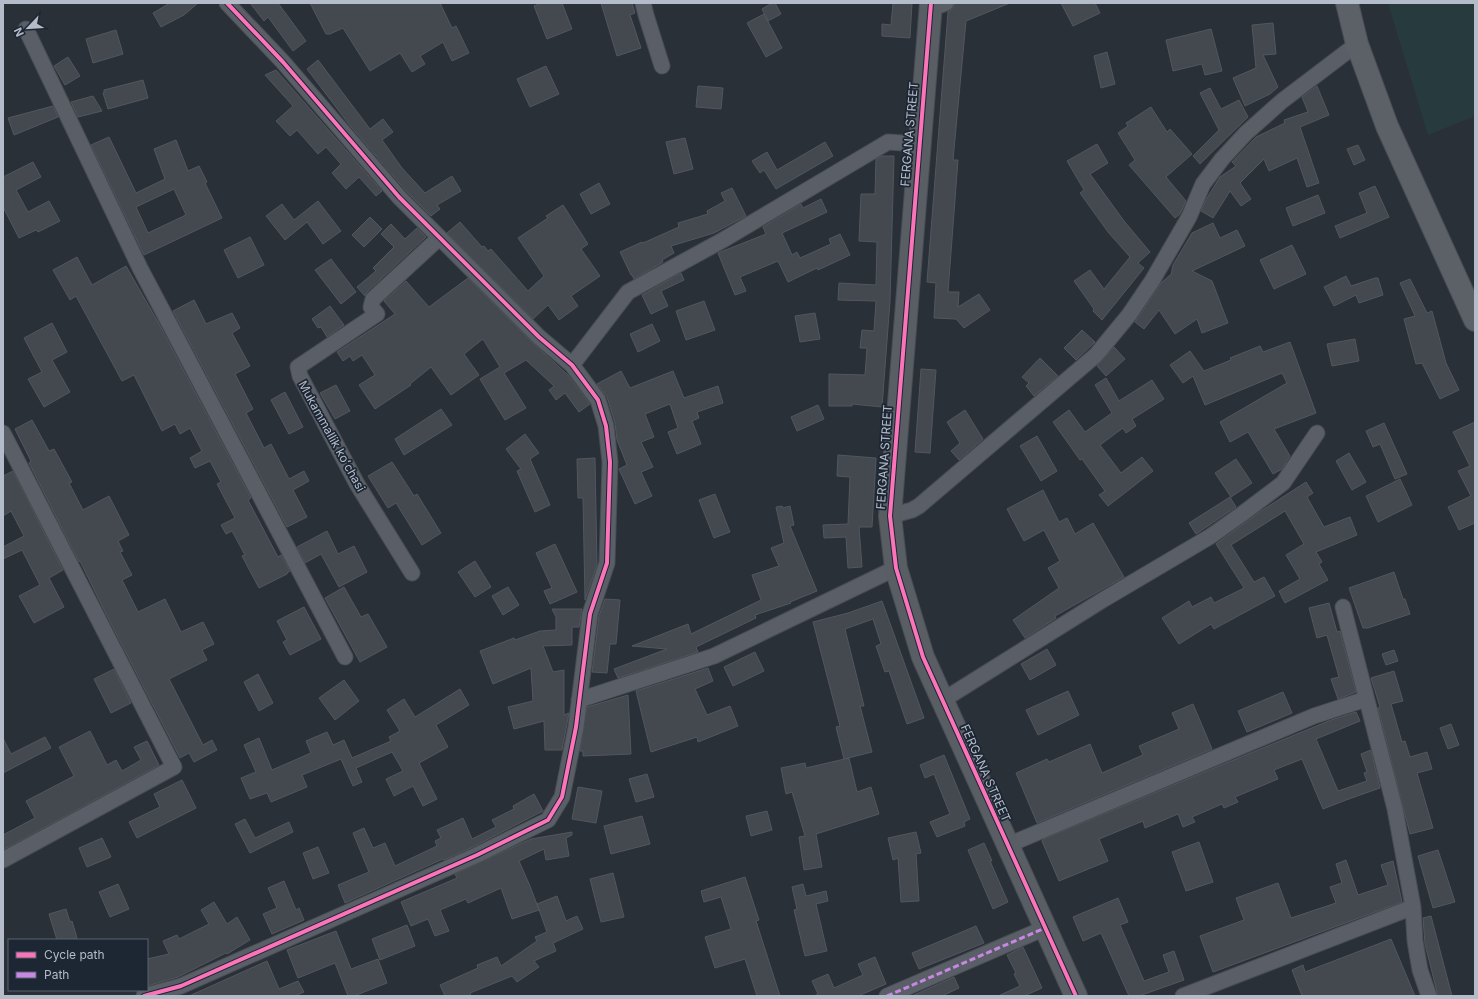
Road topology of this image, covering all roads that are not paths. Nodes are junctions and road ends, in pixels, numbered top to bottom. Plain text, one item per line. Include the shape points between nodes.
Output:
1 (227, 3) edge
2 (643, 3) edge
3 (1347, 3) edge
4 (935, 5) edge
5 (26, 29) dead end
6 (1357, 44) junction
7 (662, 66) dead end
8 (918, 144) junction
9 (439, 238) junction
10 (1475, 320) edge
11 (572, 365) junction
12 (3, 433) edge
13 (1317, 433) dead end
14 (890, 516) junction
15 (896, 568) junction
16 (412, 573) dead end
17 (1343, 608) dead end
18 (345, 657) dead end
19 (1366, 699) junction
20 (579, 700) junction
21 (943, 700) junction
22 (1008, 845) junction
23 (3, 860) edge
24 (1413, 907) junction
25 (1045, 928) junction
26 (144, 996) edge
27 (887, 996) edge
28 (1076, 996) edge
29 (1183, 996) edge
30 (1429, 996) edge

1 - 9 street via 283,62 399,197
2 - 7 street
3 - 6 main road
4 - 8 street, FERGANA STREET
5 - 18 street via 140,268
6 - 10 main road via 1387,126
6 - 14 street via 1282,101 1246,133 1222,159 1203,184 1189,217 1152,281 1096,355 919,506
8 - 11 street via 888,142 723,240 628,292
8 - 14 street, FERGANA STREET
9 - 11 street via 539,337
9 - 16 street, Mukammallik koʻchasi via 373,299 371,306 377,314 298,367 300,376 357,484
11 - 20 street via 598,400 606,426 610,462 607,563 590,614
12 - 23 street via 174,767
13 - 21 street via 1283,483 1236,519
14 - 15 street, FERGANA STREET
15 - 20 street via 714,656
15 - 21 street, FERGANA STREET via 923,657
17 - 19 street
19 - 22 street via 1314,716
19 - 24 street via 1395,809
20 - 26 street via 562,797 548,820 477,855 182,986
21 - 22 street, FERGANA STREET
22 - 25 street, FERGANA STREET
24 - 29 street
24 - 30 street via 1420,970
25 - 27 street
25 - 28 street, FERGANA STREET

